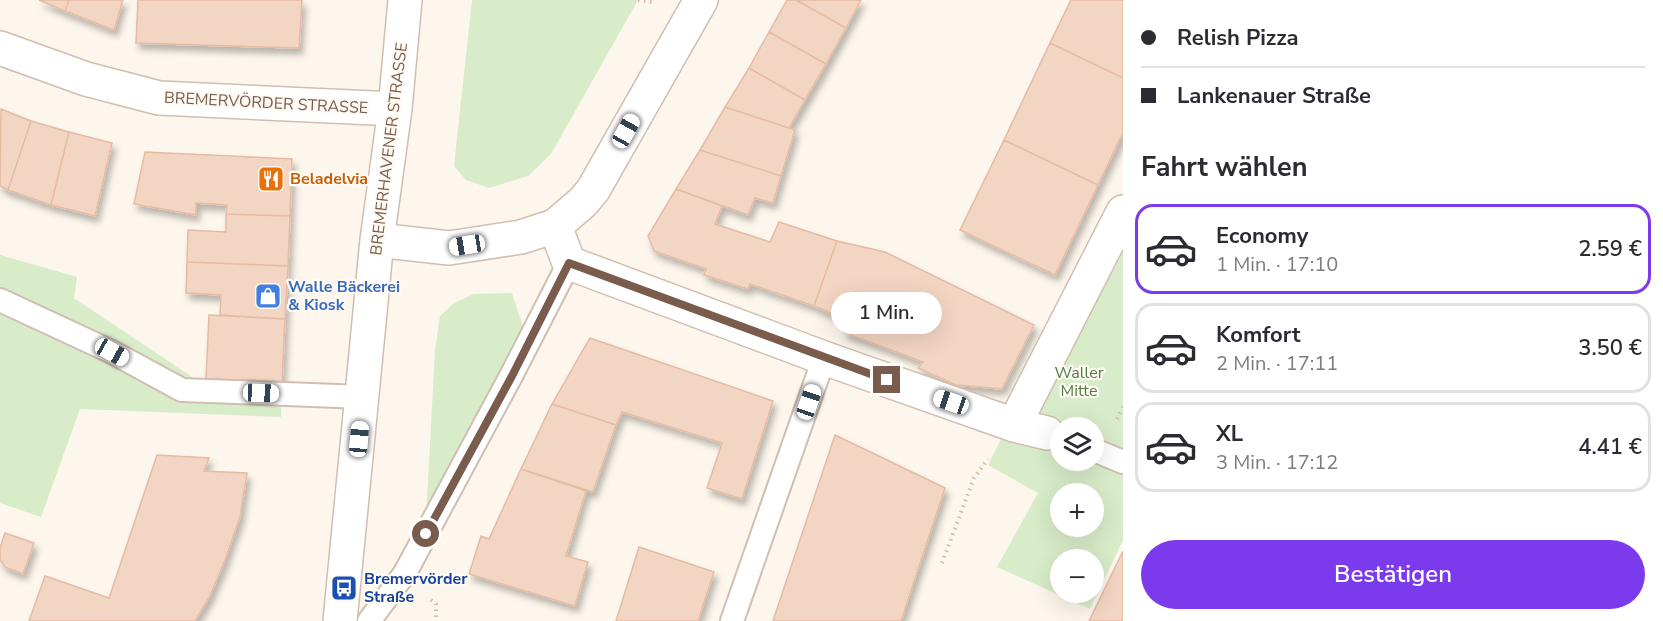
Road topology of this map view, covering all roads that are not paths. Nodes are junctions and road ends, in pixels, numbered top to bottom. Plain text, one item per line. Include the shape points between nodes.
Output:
1 (405, 0) edge
2 (701, 0) edge
3 (0, 48) edge
4 (395, 109) junction
5 (1123, 212) edge
6 (555, 225) junction
7 (377, 240) junction
8 (569, 263) junction
9 (0, 300) edge
10 (824, 358) junction
11 (363, 397) junction
12 (1014, 425) junction
13 (1050, 435) edge
14 (1104, 454) edge
15 (1123, 462) edge
16 (340, 621) edge
17 (369, 621) edge
18 (732, 621) edge

1 - 4 street, BREMERHAVENER STRASSE
2 - 6 street via 593,190
3 - 4 street, BREMERVÖRDER STRASSE via 86,80 159,98
4 - 7 street, BREMERHAVENER STRASSE
5 - 12 street
6 - 7 street via 521,237 449,248
6 - 8 street
7 - 11 street, BREMERHAVENER STRASSE
8 - 10 street
8 - 17 lane via 405,573
9 - 11 lane via 112,352 182,390
10 - 12 street
10 - 18 lane
11 - 16 street, BREMERHAVENER STRASSE
12 - 13 street
14 - 15 lane

